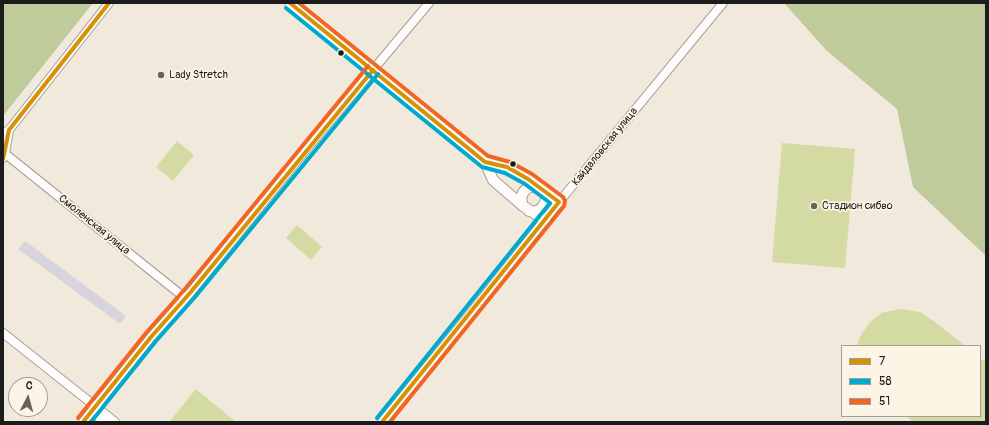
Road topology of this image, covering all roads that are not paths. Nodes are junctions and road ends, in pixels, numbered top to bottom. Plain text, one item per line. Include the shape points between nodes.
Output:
1 (109, 3) edge
2 (290, 3) edge
3 (429, 3) edge
4 (722, 3) edge
5 (373, 70) junction
6 (6, 131) edge
7 (4, 155) edge
8 (485, 162) junction
9 (541, 189) junction
10 (559, 202) junction
11 (526, 208) junction
12 (545, 220) junction
13 (185, 298) junction
14 (3, 333) edge
15 (95, 406) junction
16 (83, 422) edge
17 (103, 422) edge
18 (115, 422) edge
19 (382, 422) edge

1 - 6 street
2 - 5 street
3 - 5 street
4 - 10 street, Кайдаловская улица
5 - 8 street
5 - 13 street
6 - 7 street
7 - 13 street, Смоленская улица
8 - 9 street via 508,167
8 - 11 street via 493,180
9 - 10 street
9 - 11 street via 530,187 523,193 521,198
9 - 11 street via 545,204 538,211
10 - 12 street, Кайдаловская улица
11 - 12 street
12 - 19 street, Кайдаловская улица
13 - 15 street
14 - 15 street
15 - 16 street
15 - 17 street
15 - 18 street

